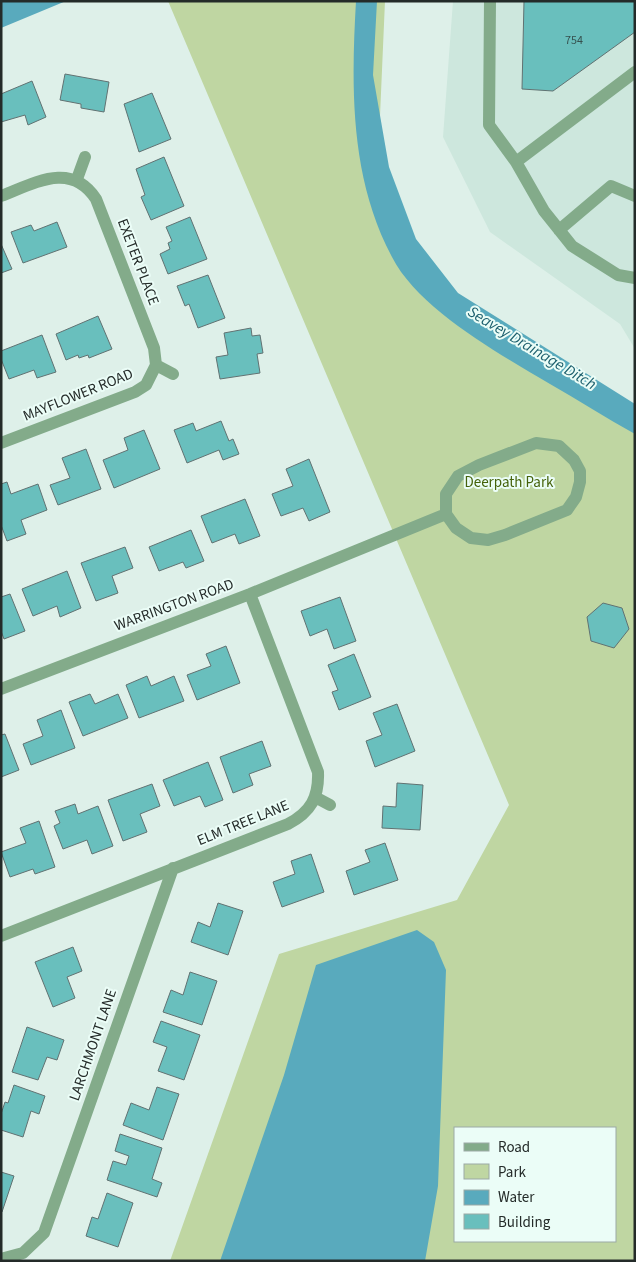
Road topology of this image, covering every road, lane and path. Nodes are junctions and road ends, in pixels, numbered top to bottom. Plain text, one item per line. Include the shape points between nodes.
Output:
1 (490, 1) edge
2 (635, 72) edge
3 (84, 157) dead end
4 (516, 162) junction
5 (77, 179) junction
6 (1, 196) edge
7 (635, 196) edge
8 (559, 230) junction
9 (635, 278) edge
10 (156, 365) junction
11 (173, 374) dead end
12 (1, 443) edge
13 (446, 514) junction
14 (250, 594) junction
15 (1, 689) edge
16 (316, 798) junction
17 (330, 805) dead end
18 (173, 868) junction
19 (1, 936) edge
20 (25, 1257) edge
21 (1, 1259) edge

1 - 4 street via 489,125
2 - 4 street
3 - 5 street
4 - 8 street via 544,211
5 - 6 street via 45,179
5 - 10 street, EXETER PLACE via 89,188 96,199 154,348
7 - 8 street via 611,186
8 - 9 street via 572,246 618,275
10 - 11 street
10 - 12 street, MAYFLOWER ROAD via 146,385 135,392
13 - 13 street via 446,494 458,476 536,443 559,446 580,471 576,497 567,510 505,536 488,540 471,538 456,528
13 - 14 street, WARRINGTON ROAD
14 - 15 street, WARRINGTON ROAD
14 - 16 street via 318,772
16 - 17 street
16 - 18 street, ELM TREE LANE via 301,817 288,824
18 - 19 street, ELM TREE LANE
18 - 20 street, LARCHMONT LANE via 44,1233
20 - 21 street

